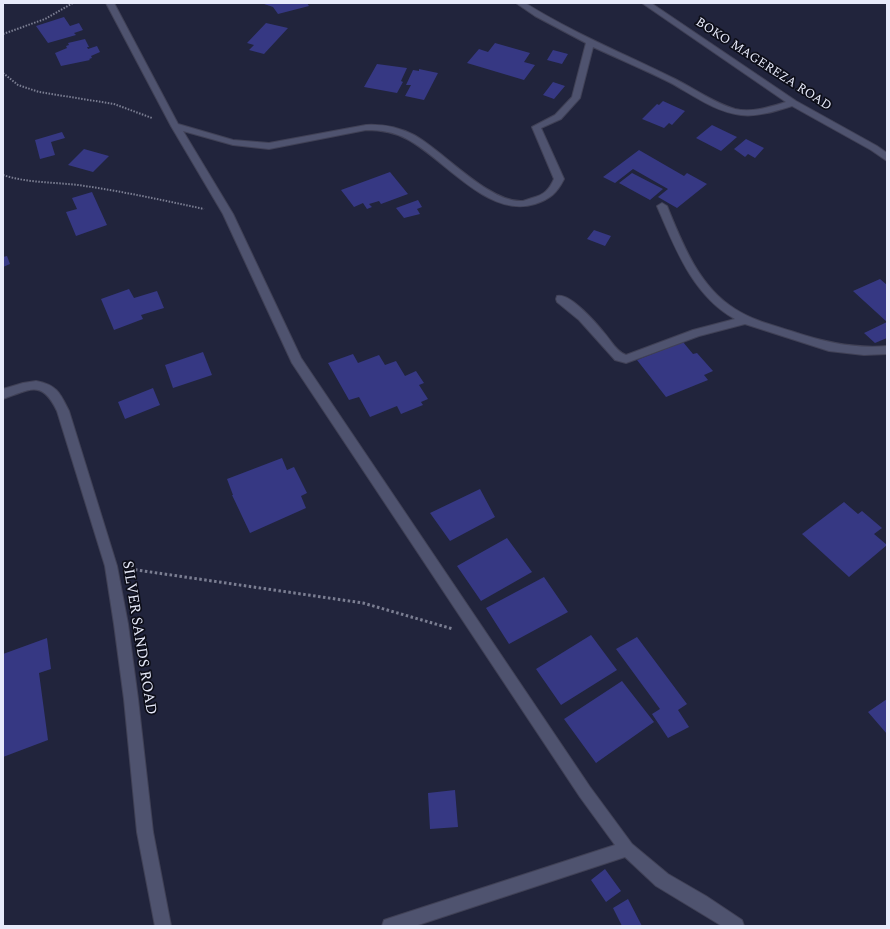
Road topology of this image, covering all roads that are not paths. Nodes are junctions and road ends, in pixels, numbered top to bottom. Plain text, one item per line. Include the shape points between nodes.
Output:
1 (110, 3) edge
2 (520, 3) edge
3 (646, 3) edge
4 (590, 42) junction
5 (793, 103) junction
6 (175, 126) junction
7 (874, 148) junction
8 (887, 150) edge
9 (887, 158) edge
10 (662, 206) dead end
11 (560, 299) dead end
12 (746, 320) junction
13 (887, 350) edge
14 (3, 394) edge
15 (627, 849) junction
16 (163, 926) edge
17 (390, 926) edge
18 (736, 926) edge

1 - 6 street
2 - 4 street
3 - 5 street, BOKO MAGEREZA ROAD
4 - 5 street via 734,111 750,112
4 - 6 street via 576,98 558,117 536,127 559,179 554,191 542,199 521,204 501,200 479,188 413,138 389,128 368,127 269,146 232,142
5 - 7 street, BOKO MAGEREZA ROAD
6 - 15 street via 228,214 296,360 585,792
7 - 8 street
7 - 9 street, BOKO MAGEREZA ROAD
10 - 12 street via 683,255 706,290 726,308
11 - 12 street via 581,314 614,352 626,358 697,333
12 - 13 street via 821,345 849,350
14 - 16 street, SILVER SANDS ROAD via 31,385 42,386 55,395 63,411 111,566 131,699 145,832
15 - 17 street
15 - 18 street via 662,880

